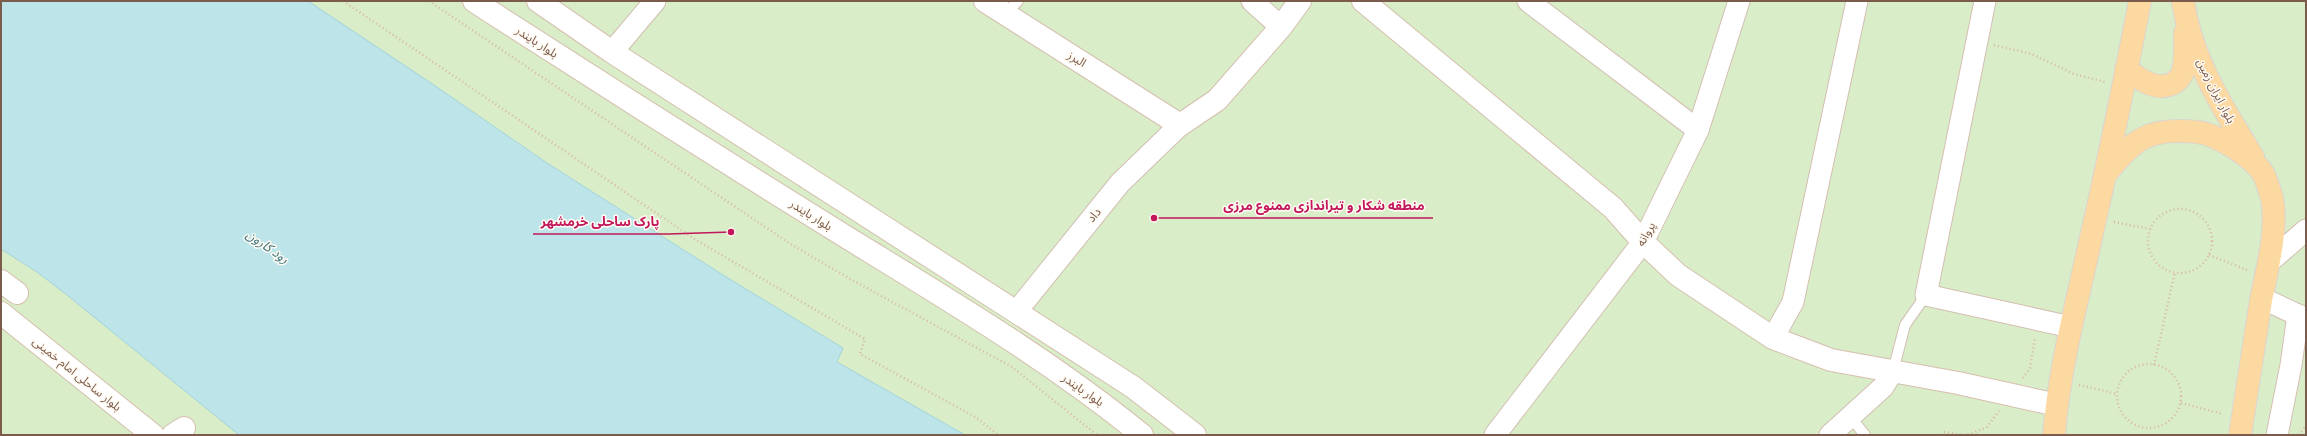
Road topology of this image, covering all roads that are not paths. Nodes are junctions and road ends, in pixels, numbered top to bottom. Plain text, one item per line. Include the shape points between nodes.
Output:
1 (474, 1) edge
2 (538, 1) edge
3 (655, 1) edge
4 (985, 1) edge
5 (1252, 1) edge
6 (1300, 1) edge
7 (1363, 1) edge
8 (1528, 1) edge
9 (1739, 1) edge
10 (1857, 1) edge
11 (1985, 1) edge
12 (2140, 1) edge
13 (1011, 7) edge
14 (2184, 8) edge
15 (1281, 27) junction
16 (612, 52) junction
17 (2124, 78) junction
18 (662, 84) junction
19 (644, 111) junction
20 (1175, 122) junction
21 (1698, 130) junction
22 (2105, 175) junction
23 (2264, 175) junction
24 (2306, 230) edge
25 (1643, 242) junction
26 (2261, 267) junction
27 (1926, 295) junction
28 (2262, 298) junction
29 (1016, 312) junction
30 (1, 313) edge
31 (2302, 317) edge
32 (2071, 327) junction
33 (1773, 338) junction
34 (1893, 371) junction
35 (2057, 405) junction
36 (1851, 418) junction
37 (153, 435) edge
38 (1142, 435) edge
39 (1195, 435) edge
40 (1495, 435) edge
41 (1830, 435) edge
42 (1865, 435) edge
43 (2054, 435) edge
44 (2240, 435) edge
45 (2277, 435) edge

1 - 19 street, بلوار بایندر
2 - 16 street
3 - 16 street
4 - 13 street, البرز
5 - 15 street
6 - 15 street, داد
7 - 25 street via 1613,208
8 - 21 street
9 - 21 street, پروانه
10 - 33 street via 1792,302
11 - 27 street
12 - 17 main road
13 - 20 street, البرز
14 - 17 main road via 2183,72 2178,81 2168,86 2157,86
14 - 23 main road, بلوار ایران زمین via 2207,79
15 - 20 street, داد via 1217,100
16 - 18 street
17 - 22 main road
18 - 19 street
18 - 29 street
19 - 38 street, بلوار بایندر via 988,324 1101,401
20 - 29 street, داد via 1120,183
21 - 25 street, پروانه
22 - 23 main road via 2124,151 2143,137 2180,130 2202,133 2219,139 2240,152
22 - 32 main road
23 - 26 main road, بلوار ایران زمین via 2272,199 2272,229
24 - 26 street
25 - 33 street via 1678,275
25 - 40 street, پروانه
26 - 28 main road, بلوار ایران زمین
27 - 32 street
27 - 34 lane via 1905,325
28 - 31 street
28 - 44 main road, بلوار ایران زمین
29 - 39 street via 1133,387
30 - 37 street, بلوار ساحلی امام خمینی
31 - 45 street
32 - 35 main road
33 - 34 street via 1831,360
34 - 35 street
34 - 36 street via 1883,387
35 - 43 main road
36 - 41 street
36 - 42 lane

